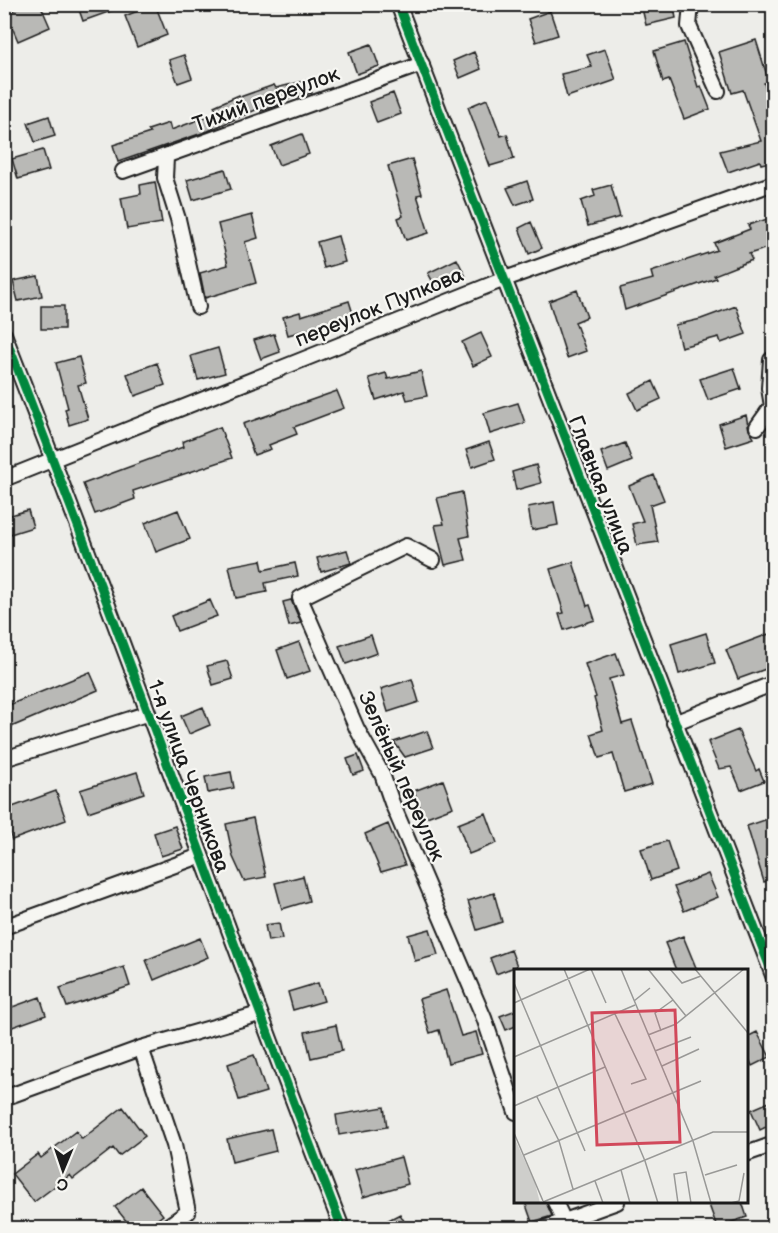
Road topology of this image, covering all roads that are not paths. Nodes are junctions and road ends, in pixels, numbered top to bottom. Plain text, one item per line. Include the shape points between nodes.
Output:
1 (398, 4) edge
2 (691, 4) edge
3 (422, 64) junction
4 (718, 91) dead end
5 (166, 158) junction
6 (123, 171) dead end
7 (774, 183) edge
8 (502, 280) junction
9 (198, 307) dead end
10 (4, 334) edge
11 (774, 358) edge
12 (757, 427) dead end
13 (54, 460) junction
14 (4, 479) edge
15 (433, 560) dead end
16 (774, 683) edge
17 (146, 714) junction
18 (674, 723) junction
19 (4, 759) edge
20 (200, 856) junction
21 (4, 927) edge
22 (774, 978) edge
23 (259, 1014) junction
24 (141, 1048) junction
25 (4, 1098) edge
26 (514, 1106) edge
27 (774, 1144) edge
28 (748, 1154) edge
29 (555, 1203) edge
30 (614, 1203) edge
31 (564, 1221) junction
32 (165, 1228) edge
33 (342, 1228) edge
34 (545, 1228) edge

1 - 3 street, Главная улица
2 - 4 street via 688,26
3 - 5 street, Тихий переулок
3 - 8 street, Главная улица
5 - 6 street, Тихий переулок
5 - 9 street via 165,178
7 - 8 street, переулок Пупкова
8 - 13 street, переулок Пупкова
8 - 18 street, Главная улица
10 - 13 street, 1-я улица Черникова
11 - 12 street via 769,388 772,406
13 - 14 street, переулок Пупкова
13 - 17 street, 1-я улица Черникова
15 - 26 street, Зелёный переулок via 406,546 300,598 357,729 382,774 483,1018
16 - 18 street
17 - 19 street
17 - 20 street, 1-я улица Черникова
18 - 22 street, Главная улица
20 - 21 street
20 - 23 street, 1-я улица Черникова
23 - 24 street
23 - 33 street, 1-я улица Черникова
24 - 25 street
24 - 32 street via 174,1145 188,1212
27 - 28 street
29 - 31 street
30 - 31 street
31 - 34 street

